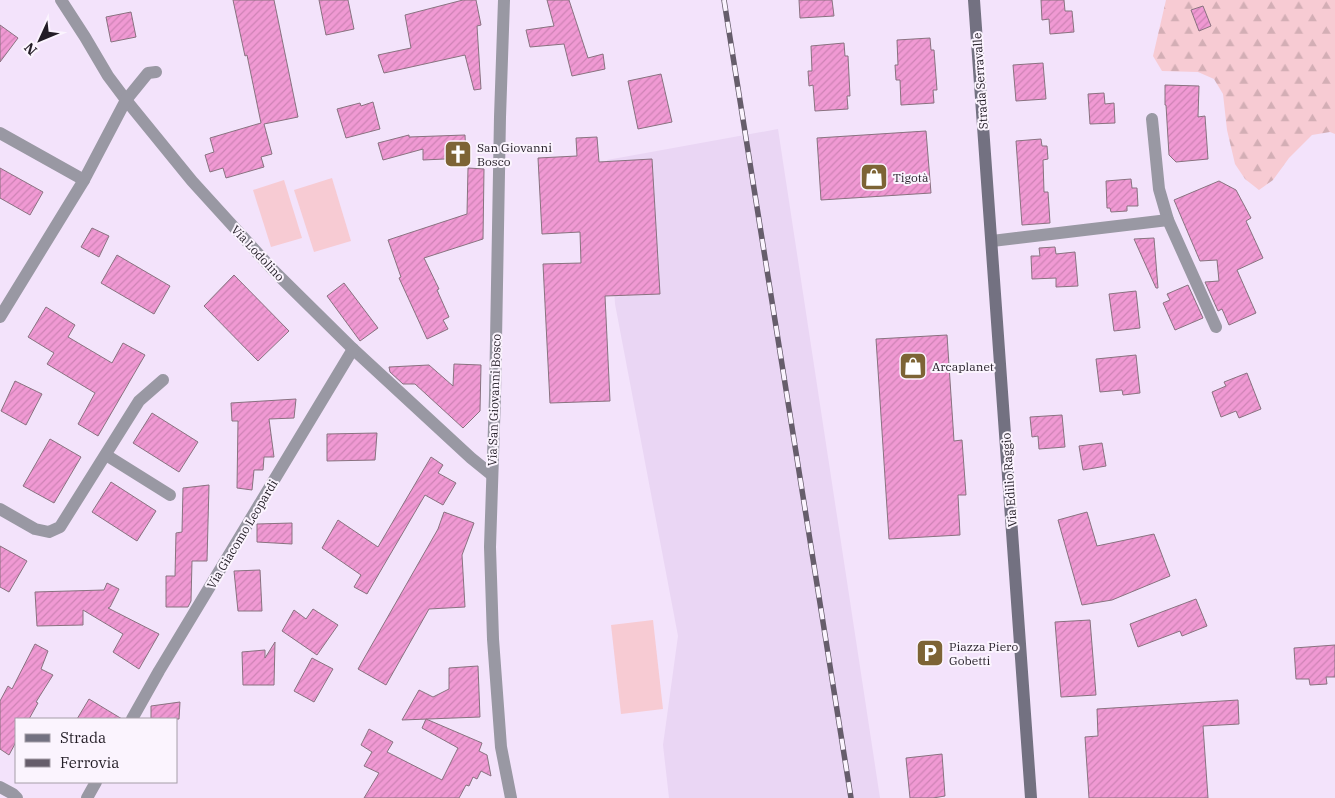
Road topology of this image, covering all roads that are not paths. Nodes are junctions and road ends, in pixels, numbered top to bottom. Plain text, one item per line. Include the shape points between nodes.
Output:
1 (61, 0) edge
2 (504, 0) edge
3 (974, 0) edge
4 (156, 72) dead end
5 (126, 100) junction
6 (1152, 119) dead end
7 (0, 133) edge
8 (986, 161) joint
9 (84, 180) junction
10 (1168, 220) junction
11 (992, 241) junction
12 (0, 317) edge
13 (1216, 327) dead end
14 (353, 349) junction
15 (163, 380) dead end
16 (106, 455) junction
17 (492, 475) junction
18 (170, 495) dead end
19 (0, 508) edge
20 (133, 718) edge
21 (95, 783) edge
22 (0, 787) edge
23 (17, 798) edge
24 (87, 798) edge
25 (511, 798) edge
26 (1032, 798) edge

1 - 5 street, Via Lodolino
2 - 17 street, Via San Giovanni Bosco
3 - 8 main road, Strada Serravalle
4 - 5 street via 148,73
5 - 9 street
5 - 14 street, Via Lodolino via 219,211
6 - 10 street via 1159,189
7 - 9 street
8 - 11 main road, Via Edilio Raggio
9 - 12 street
10 - 11 street
10 - 13 street
11 - 26 main road, Via Edilio Raggio
14 - 17 street, Via Lodolino
14 - 20 street, Via Giacomo Leopardi
15 - 16 street via 139,400
16 - 18 street
16 - 19 street via 60,527 49,532 35,529
17 - 25 street, Via San Giovanni Bosco via 493,639 501,747
21 - 24 street
22 - 23 street

